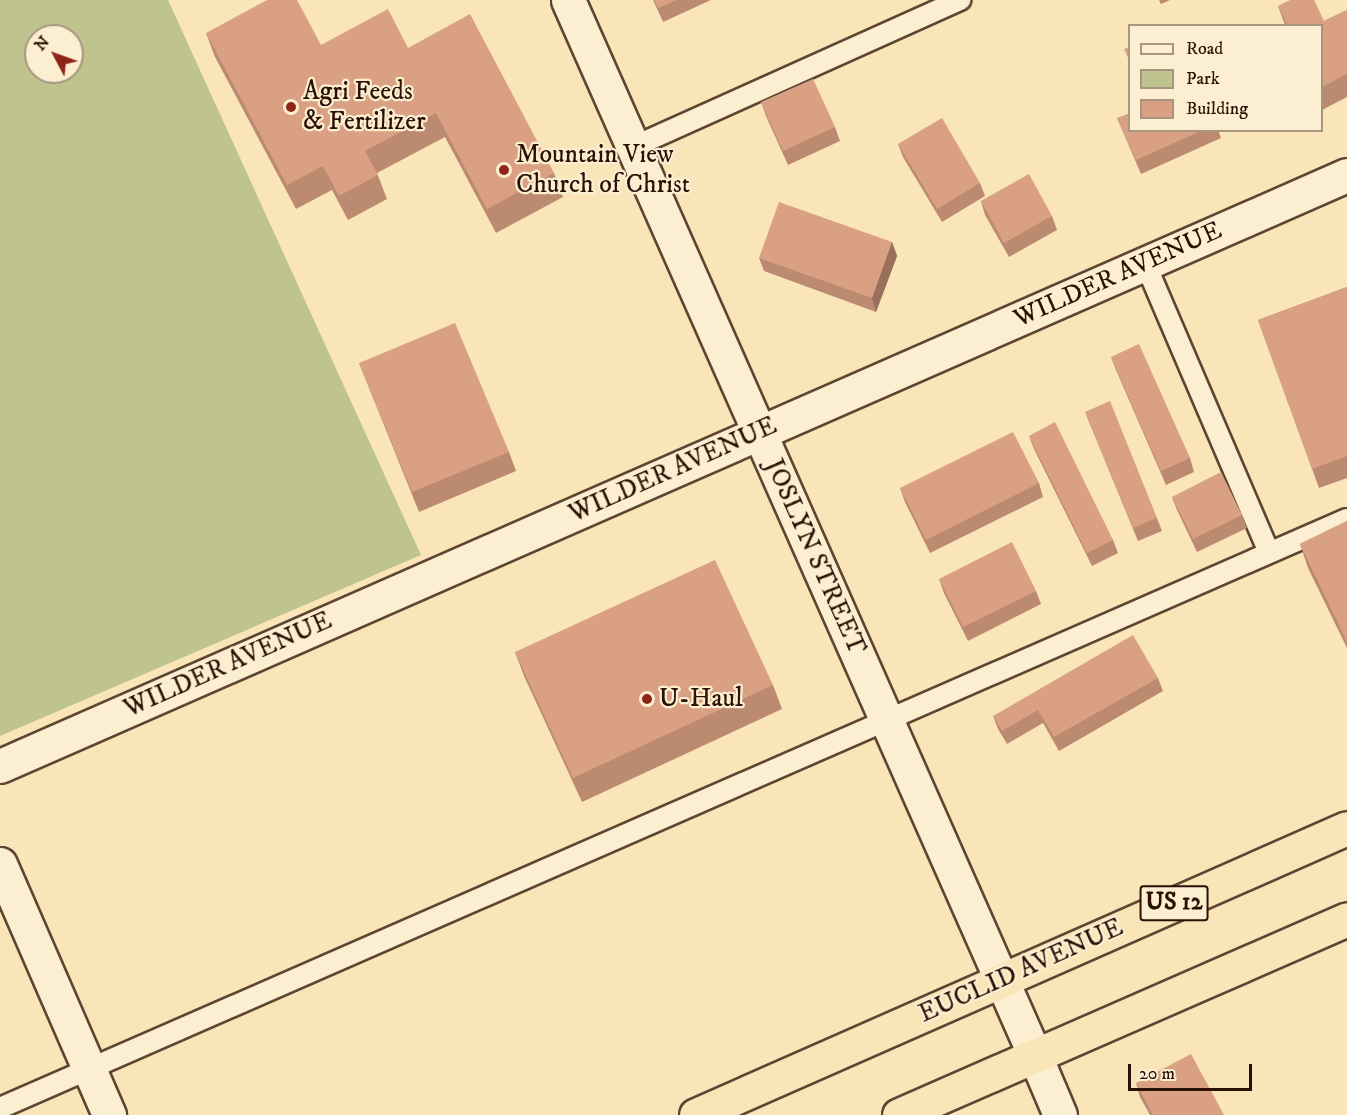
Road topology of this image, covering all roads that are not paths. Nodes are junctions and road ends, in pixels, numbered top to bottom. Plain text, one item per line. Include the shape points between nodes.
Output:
1 (568, 0) edge
2 (960, 0) edge
3 (633, 147) junction
4 (1347, 175) edge
5 (1145, 263) junction
6 (759, 432) junction
7 (1347, 519) edge
8 (1269, 553) junction
9 (887, 721) junction
10 (0, 766) edge
11 (1347, 828) edge
12 (0, 864) edge
13 (1347, 919) edge
14 (1001, 979) junction
15 (1035, 1056) junction
16 (89, 1069) junction
17 (0, 1108) edge
18 (109, 1115) edge
19 (696, 1115) edge
20 (899, 1115) edge
21 (1060, 1115) edge

1 - 3 street, JOSLYN STREET
2 - 3 lane
3 - 6 street, JOSLYN STREET
4 - 5 street, WILDER AVENUE
5 - 6 street, WILDER AVENUE
5 - 8 lane
6 - 9 street, JOSLYN STREET
6 - 10 street, WILDER AVENUE
7 - 8 lane
8 - 9 lane
9 - 14 street, JOSLYN STREET
9 - 16 lane
11 - 14 highway, EUCLID AVENUE / US 12
12 - 16 street
13 - 15 highway
14 - 15 street, JOSLYN STREET
14 - 19 highway, EUCLID AVENUE / US 12
15 - 20 highway
15 - 21 street, JOSLYN STREET
16 - 17 lane
16 - 18 street

